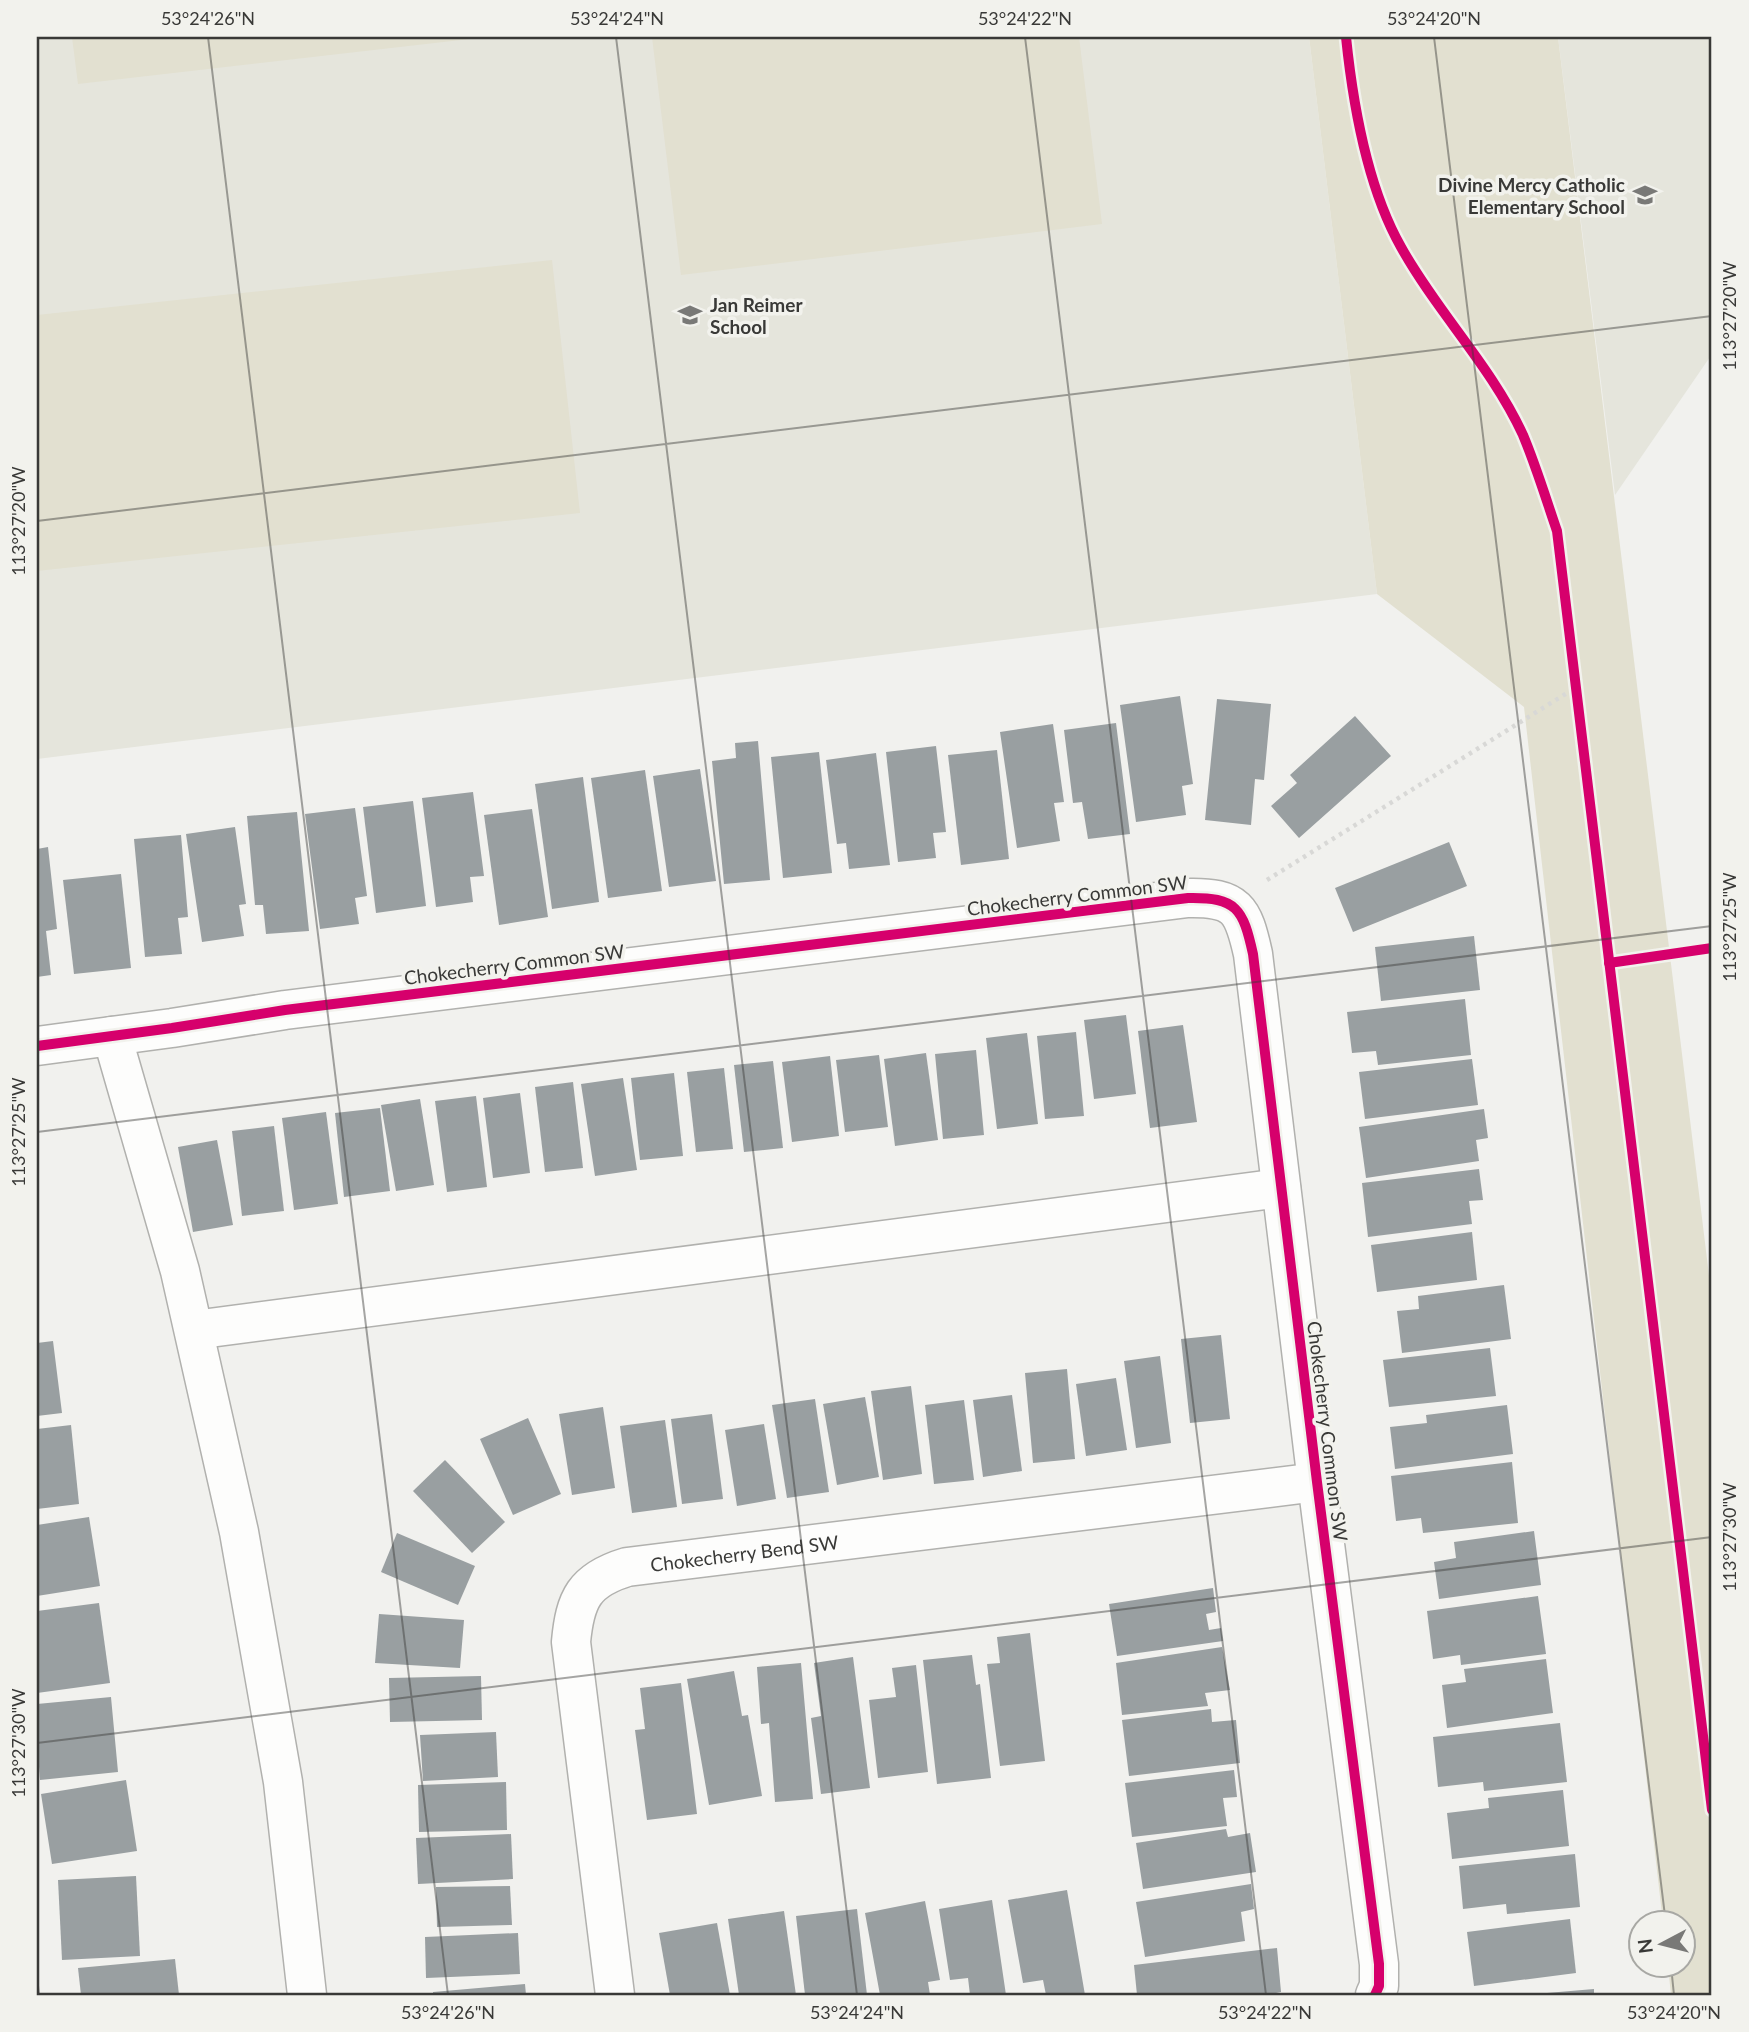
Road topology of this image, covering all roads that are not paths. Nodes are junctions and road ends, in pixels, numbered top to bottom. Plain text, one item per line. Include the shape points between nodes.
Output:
1 (113, 1036) junction
2 (37, 1046) edge
3 (1281, 1188) junction
4 (194, 1330) junction
5 (1317, 1482) junction
6 (307, 1995) edge
7 (615, 1995) edge
8 (1375, 1995) edge

1 - 2 street, Chokecherry Common SW
1 - 3 street, Chokecherry Common SW via 299,1008 1213,897 1230,902 1249,933
1 - 4 street
3 - 4 street
3 - 5 street, Chokecherry Common SW
4 - 6 street via 239,1532 283,1782
5 - 7 street, Chokecherry Bend SW via 626,1567 593,1583 580,1598 571,1642
5 - 8 street, Chokecherry Common SW via 1379,1964

